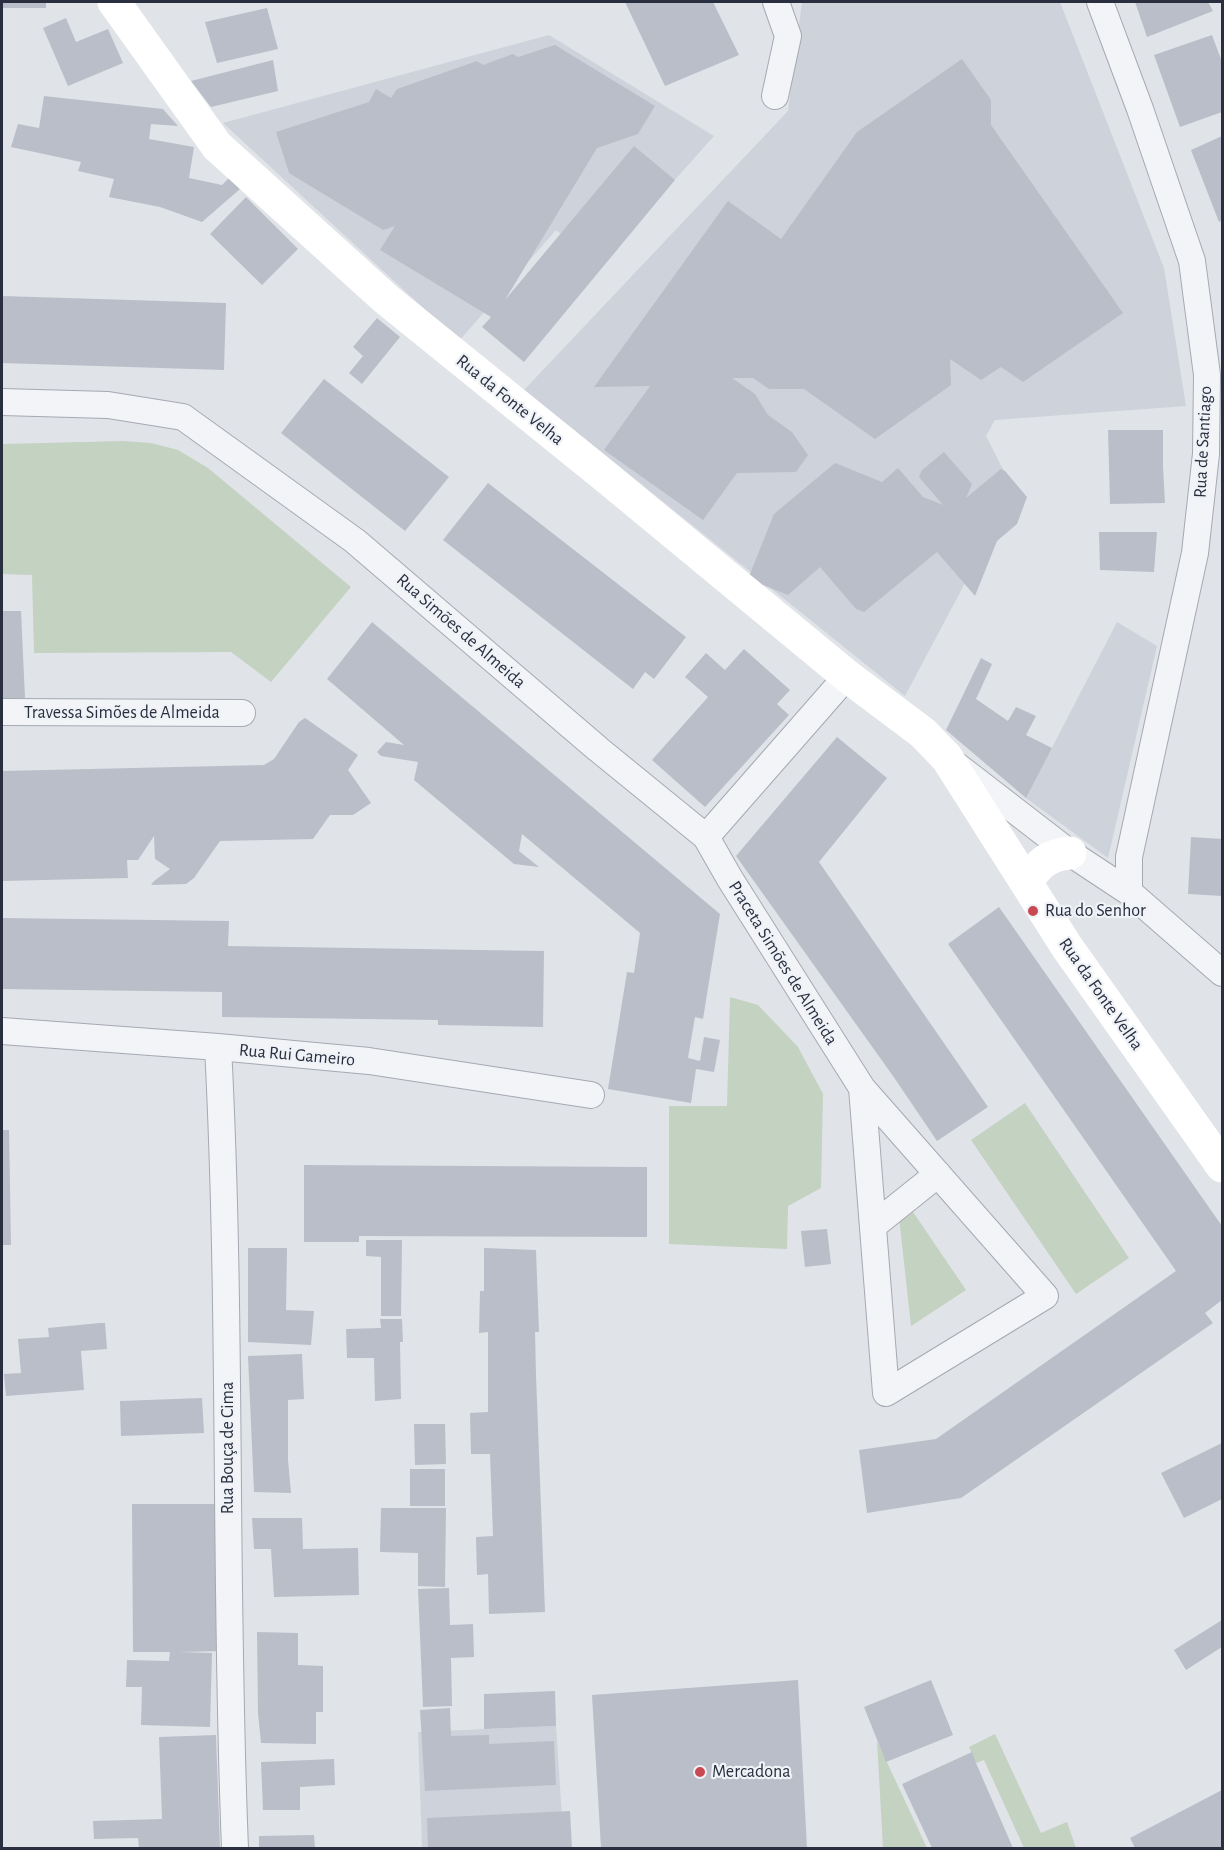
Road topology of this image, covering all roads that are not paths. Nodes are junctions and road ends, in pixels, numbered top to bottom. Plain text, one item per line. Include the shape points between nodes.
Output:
1 (114, 2) edge
2 (779, 2) edge
3 (1100, 2) edge
4 (775, 96) dead end
5 (1215, 375) edge
6 (2, 402) edge
7 (847, 676) junction
8 (2, 712) edge
9 (242, 713) dead end
10 (947, 758) junction
11 (706, 837) junction
12 (1070, 853) junction
13 (1026, 882) junction
14 (1129, 892) junction
15 (1222, 973) edge
16 (2, 1031) edge
17 (218, 1047) junction
18 (862, 1088) junction
19 (591, 1095) dead end
20 (1222, 1166) edge
21 (938, 1174) junction
22 (873, 1226) junction
23 (235, 1848) edge

1 - 7 street, Rua da Fonte Velha via 217,146 386,299
2 - 4 street via 788,36
3 - 5 street, Rua de Santiago via 1192,261
5 - 14 street, Rua de Santiago via 1195,553 1129,857
6 - 11 street, Rua Simões de Almeida via 108,405 183,417 355,541
7 - 10 street, Rua da Fonte Velha via 923,733
7 - 11 street
8 - 9 street, Travessa Simões de Almeida
10 - 12 street, Rua da Fonte Velha
10 - 13 street, Rua da Fonte Velha
11 - 18 street, Praceta Simões de Almeida
12 - 13 street via 1056,854 1044,861
12 - 14 street, Rua da Fonte Velha
13 - 20 street, Rua da Fonte Velha via 1067,947
14 - 15 street
16 - 17 street, Rua Rui Gameiro
17 - 19 street, Rua Rui Gameiro via 369,1061
17 - 23 street, Rua Bouça de Cima
18 - 21 street, Praceta Simões de Almeida
18 - 22 street, Praceta Simões de Almeida
21 - 22 street
21 - 22 street, Praceta Simões de Almeida via 1045,1296 886,1393

